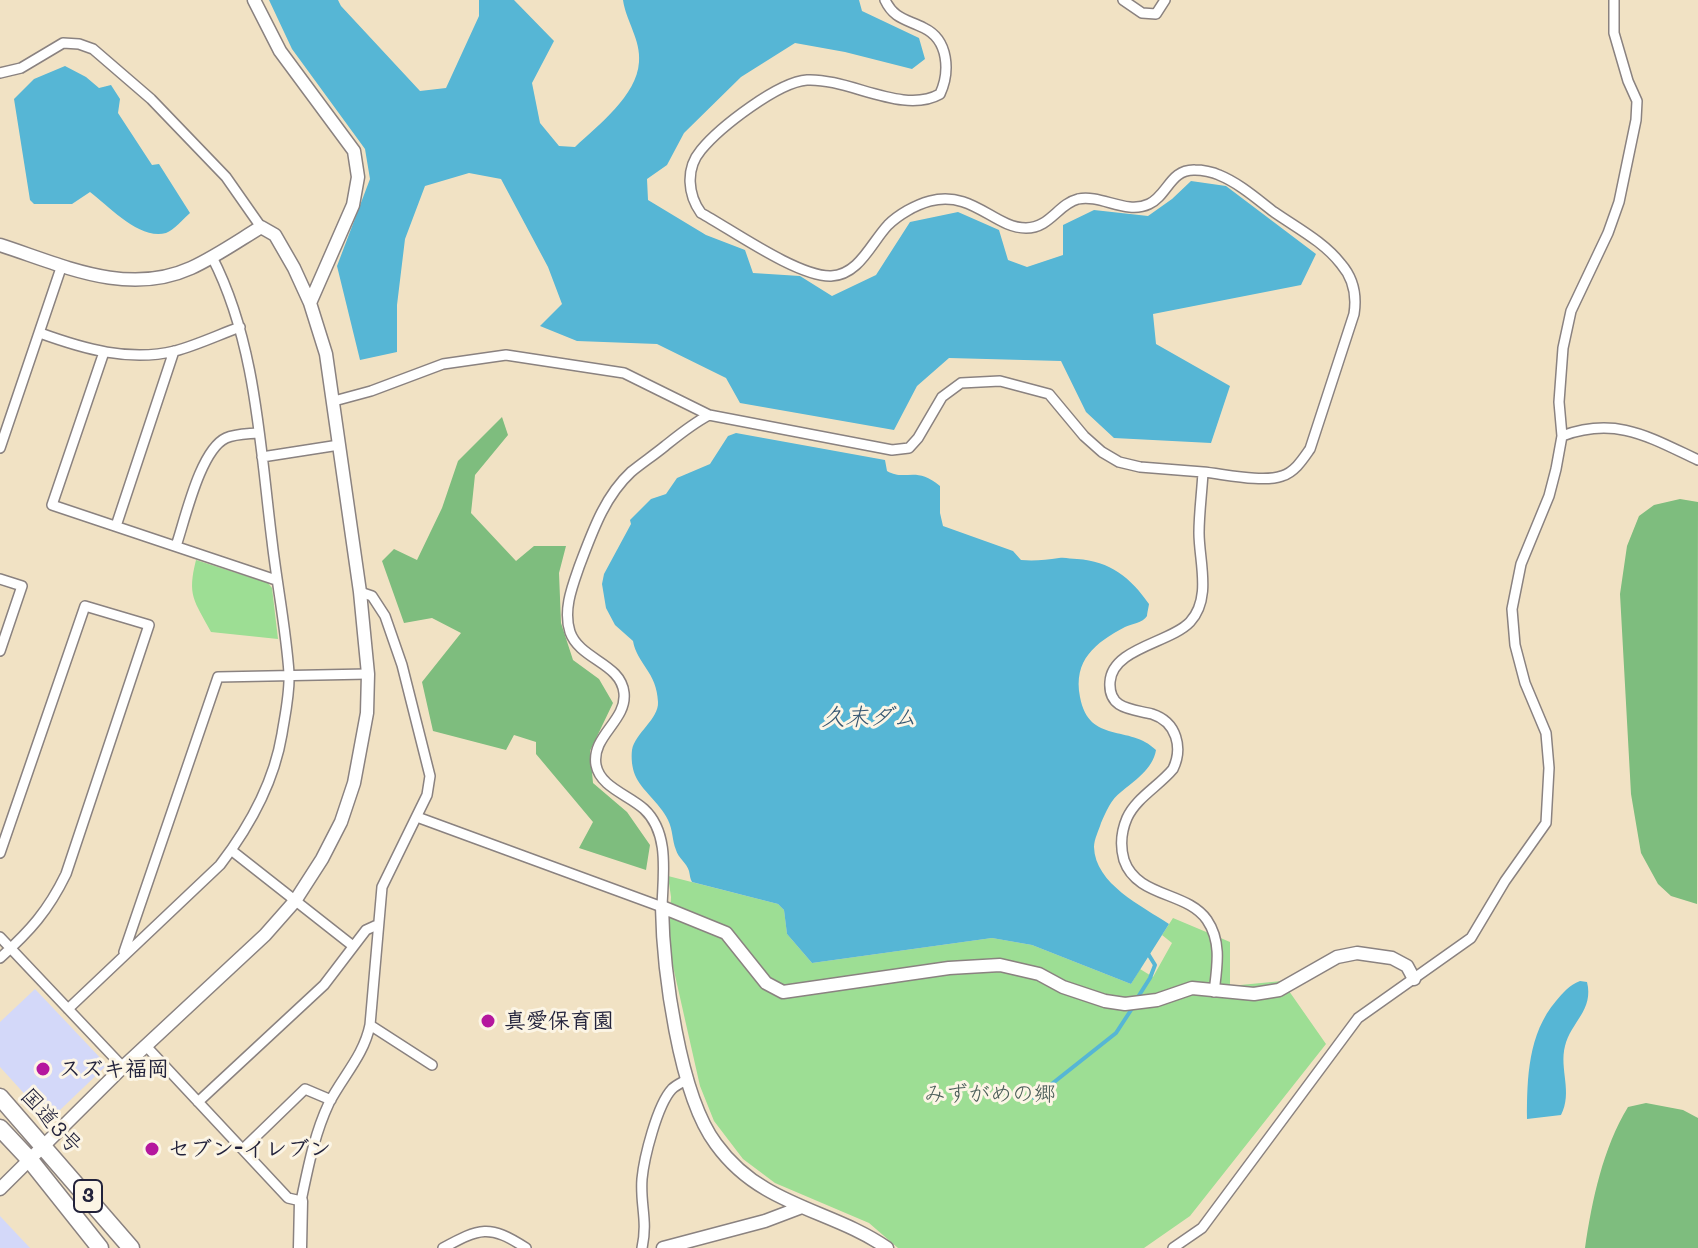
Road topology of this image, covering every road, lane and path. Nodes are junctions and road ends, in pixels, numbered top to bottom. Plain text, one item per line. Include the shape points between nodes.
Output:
1 (254, 0) edge
2 (885, 0) edge
3 (1123, 0) edge
4 (1165, 0) edge
5 (1614, 0) edge
6 (0, 73) edge
7 (261, 227) junction
8 (0, 245) edge
9 (212, 257) junction
10 (62, 265) junction
11 (310, 303) junction
12 (240, 327) junction
13 (40, 333) junction
14 (174, 351) junction
15 (104, 352) junction
16 (334, 401) junction
17 (709, 415) junction
18 (257, 433) junction
19 (1562, 436) junction
20 (339, 445) junction
21 (0, 448) edge
22 (262, 457) junction
23 (1698, 460) edge
24 (1203, 472) junction
25 (116, 526) junction
26 (176, 546) junction
27 (0, 579) edge
28 (276, 580) junction
29 (360, 592) junction
30 (0, 651) edge
31 (368, 674) junction
32 (289, 676) junction
33 (417, 817) junction
34 (231, 850) junction
35 (0, 853) edge
36 (295, 901) junction
37 (662, 907) junction
38 (377, 925) junction
39 (0, 937) edge
40 (353, 946) junction
41 (11, 948) junction
42 (123, 954) junction
43 (0, 958) edge
44 (1414, 979) junction
45 (1214, 992) junction
46 (68, 1009) junction
47 (370, 1025) junction
48 (146, 1046) junction
49 (432, 1065) dead end
50 (123, 1067) junction
51 (688, 1079) junction
52 (0, 1097) edge
53 (331, 1100) junction
54 (198, 1102) junction
55 (0, 1128) edge
56 (44, 1146) junction
57 (243, 1149) junction
58 (30, 1160) junction
59 (0, 1189) edge
60 (301, 1201) junction
61 (802, 1207) junction
62 (100, 1248) edge
63 (131, 1248) edge
64 (300, 1248) edge
65 (443, 1248) edge
66 (526, 1248) edge
67 (642, 1248) edge
68 (663, 1248) edge
69 (887, 1248) edge
70 (1173, 1248) edge

1 - 11 street via 280,51 354,151 358,177 353,205
2 - 24 street via 898,19 933,33 941,45 947,72 940,94 921,102 829,81 786,84 697,154 692,200 701,213 805,271 836,276 864,257 900,215 930,201 968,203 1025,228 1040,226 1074,200 1090,198 1134,208 1148,205 1185,171 1218,174 1326,248 1342,264 1357,299 1310,449 1300,463 1281,477
3 - 4 street via 1142,13 1156,14
5 - 19 street via 1614,33 1637,101 1636,120 1619,202 1571,311 1559,402
6 - 7 street via 21,68 63,43 93,49 151,99 226,177
7 - 9 street
7 - 11 street via 275,235
8 - 10 street
9 - 10 street via 142,281
9 - 12 street
10 - 13 street
11 - 16 street
12 - 14 street
12 - 18 street
13 - 15 street
13 - 21 street
14 - 15 street
14 - 25 street
15 - 25 street via 52,505
16 - 17 street via 443,364 506,355 624,373
16 - 20 street
17 - 24 street via 892,450 909,448 942,397 961,383 1000,381 1049,394 1084,436 1119,462
17 - 37 street via 631,473 610,498 574,581 568,612 577,645 623,685 621,713 600,743 596,765 610,786 646,810 659,834
18 - 22 street
18 - 26 street via 227,438 213,448
19 - 23 street via 1606,426 1651,438
19 - 44 street via 1549,496 1521,564 1512,609 1525,683 1546,733 1546,823 1471,938
20 - 22 street
20 - 29 street
22 - 28 street
24 - 45 street via 1200,605 1177,632 1122,659 1110,682 1116,703 1164,720 1176,736 1173,769 1128,816 1121,849 1126,865 1145,885 1208,921 1218,951
25 - 26 street
26 - 28 street
27 - 30 street via 22,586
28 - 32 street
29 - 31 street
29 - 33 street via 372,596 385,616 421,737 430,776
31 - 32 street
31 - 36 street via 354,783 334,834
32 - 34 street via 272,775
32 - 42 street via 218,677
33 - 37 street
33 - 38 street via 382,887
34 - 36 street
34 - 42 street
35 - 41 street via 85,606 149,625 66,874 33,928
36 - 40 street
36 - 48 street
37 - 45 street via 726,933 766,983 783,992 1000,965 1125,1004 1192,988
37 - 51 street via 666,969
38 - 40 street
38 - 47 street
39 - 41 street
40 - 54 street via 324,985
41 - 43 street
41 - 46 street
42 - 46 street
44 - 45 street via 1407,966 1392,958 1357,953 1337,957 1279,990
44 - 70 street via 1358,1018 1202,1228
46 - 50 street
47 - 49 street
47 - 53 street via 366,1044
48 - 50 street
48 - 54 street
50 - 56 street
51 - 61 street via 706,1129 725,1155 762,1187
51 - 67 street via 672,1089 663,1104 648,1148 642,1179
52 - 56 highway, 国道3号 / 3
53 - 57 street via 305,1089
53 - 60 street via 311,1153
54 - 57 street
55 - 58 highway, 国道3号 / 3
56 - 58 street
56 - 63 highway, 国道3号 / 3
57 - 60 street via 288,1198
58 - 59 street
58 - 62 highway, 国道3号 / 3
60 - 64 street
61 - 68 street
61 - 69 street via 866,1233
65 - 66 street via 480,1230 506,1235

